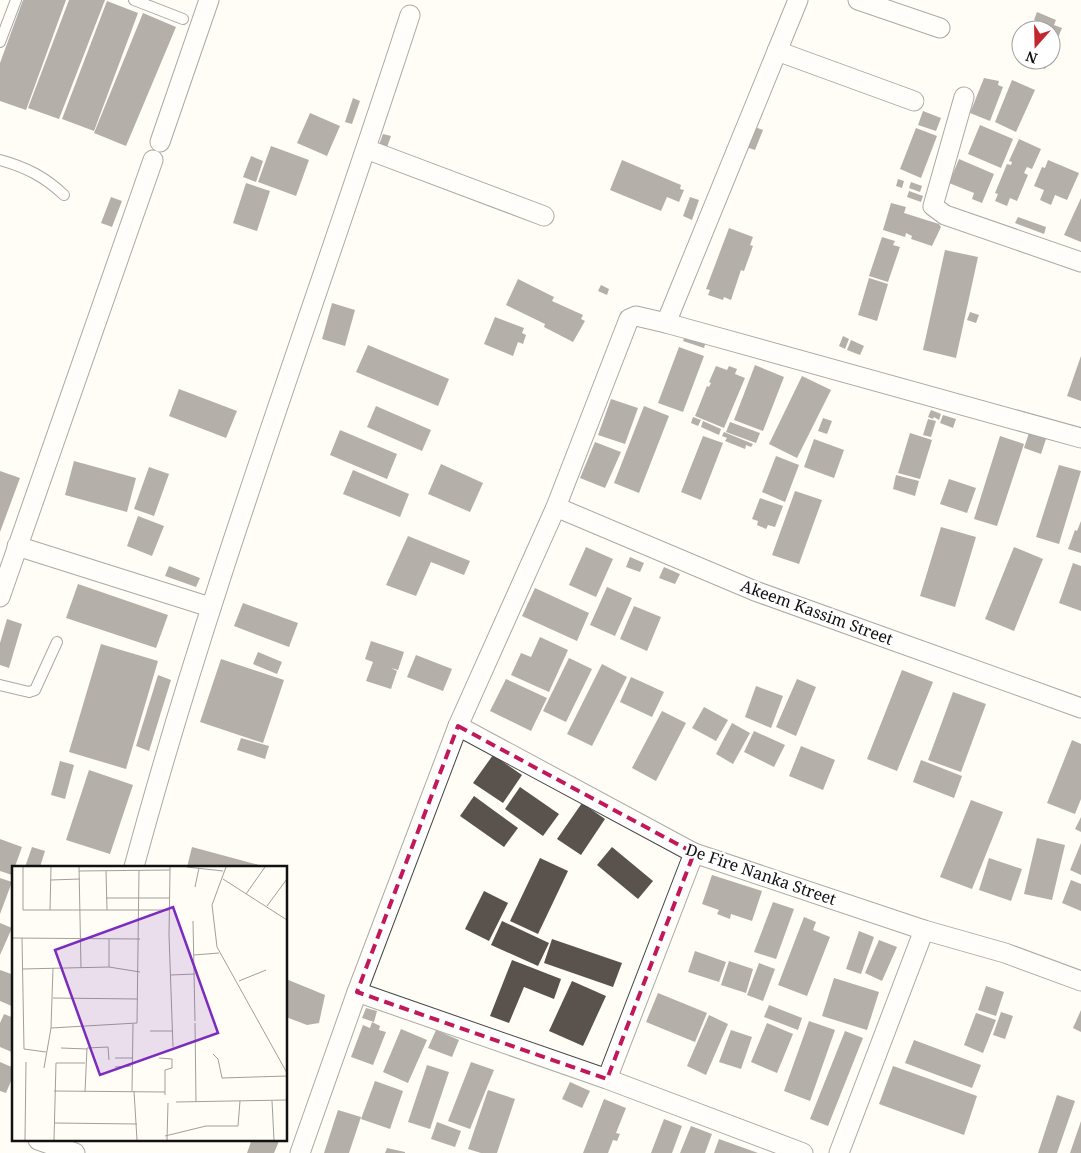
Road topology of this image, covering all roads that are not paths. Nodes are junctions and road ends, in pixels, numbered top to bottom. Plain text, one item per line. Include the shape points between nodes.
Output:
1 (16, 0) edge
2 (134, 0) edge
3 (209, 0) edge
4 (798, 0) edge
5 (858, 0) edge
6 (410, 15) dead end
7 (183, 19) dead end
8 (940, 28) dead end
9 (0, 42) edge
10 (777, 51) junction
11 (964, 97) dead end
12 (914, 101) dead end
13 (160, 142) dead end
14 (366, 149) junction
15 (0, 160) edge
16 (153, 160) dead end
17 (64, 196) dead end
18 (544, 216) dead end
19 (1081, 262) edge
20 (666, 323) junction
21 (1081, 438) edge
22 (556, 507) junction
23 (17, 546) junction
24 (0, 597) edge
25 (210, 607) junction
26 (57, 642) dead end
27 (0, 685) edge
28 (1081, 708) edge
29 (458, 726) junction
30 (694, 853) junction
31 (134, 866) edge
32 (924, 930) junction
33 (1081, 981) edge
34 (356, 992) junction
35 (607, 1079) junction
36 (38, 1140) edge
37 (41, 1140) edge
38 (32, 1153) edge
39 (75, 1153) edge
40 (300, 1153) edge
41 (803, 1153) edge
42 (839, 1153) edge

1 - 9 lane
2 - 7 lane
3 - 13 street
4 - 10 street
5 - 8 street
6 - 14 street
10 - 12 street
10 - 20 street
11 - 19 street via 933,206 944,215
14 - 18 street
14 - 25 street
15 - 17 lane via 31,170 48,180
16 - 23 street
20 - 21 street
20 - 22 street via 636,316 625,325
22 - 28 street, Akeem Kassim Street via 755,591
22 - 29 street
23 - 24 street
23 - 25 street
25 - 31 street
26 - 27 lane via 35,690 29,692
29 - 30 street, De Fire Nanka Street
29 - 34 street
30 - 32 street, De Fire Nanka Street
30 - 35 street
32 - 33 street, De Fire Nanka Street via 1005,953
32 - 42 street
34 - 35 street
34 - 40 street
35 - 41 street
36 - 38 street
37 - 39 street

